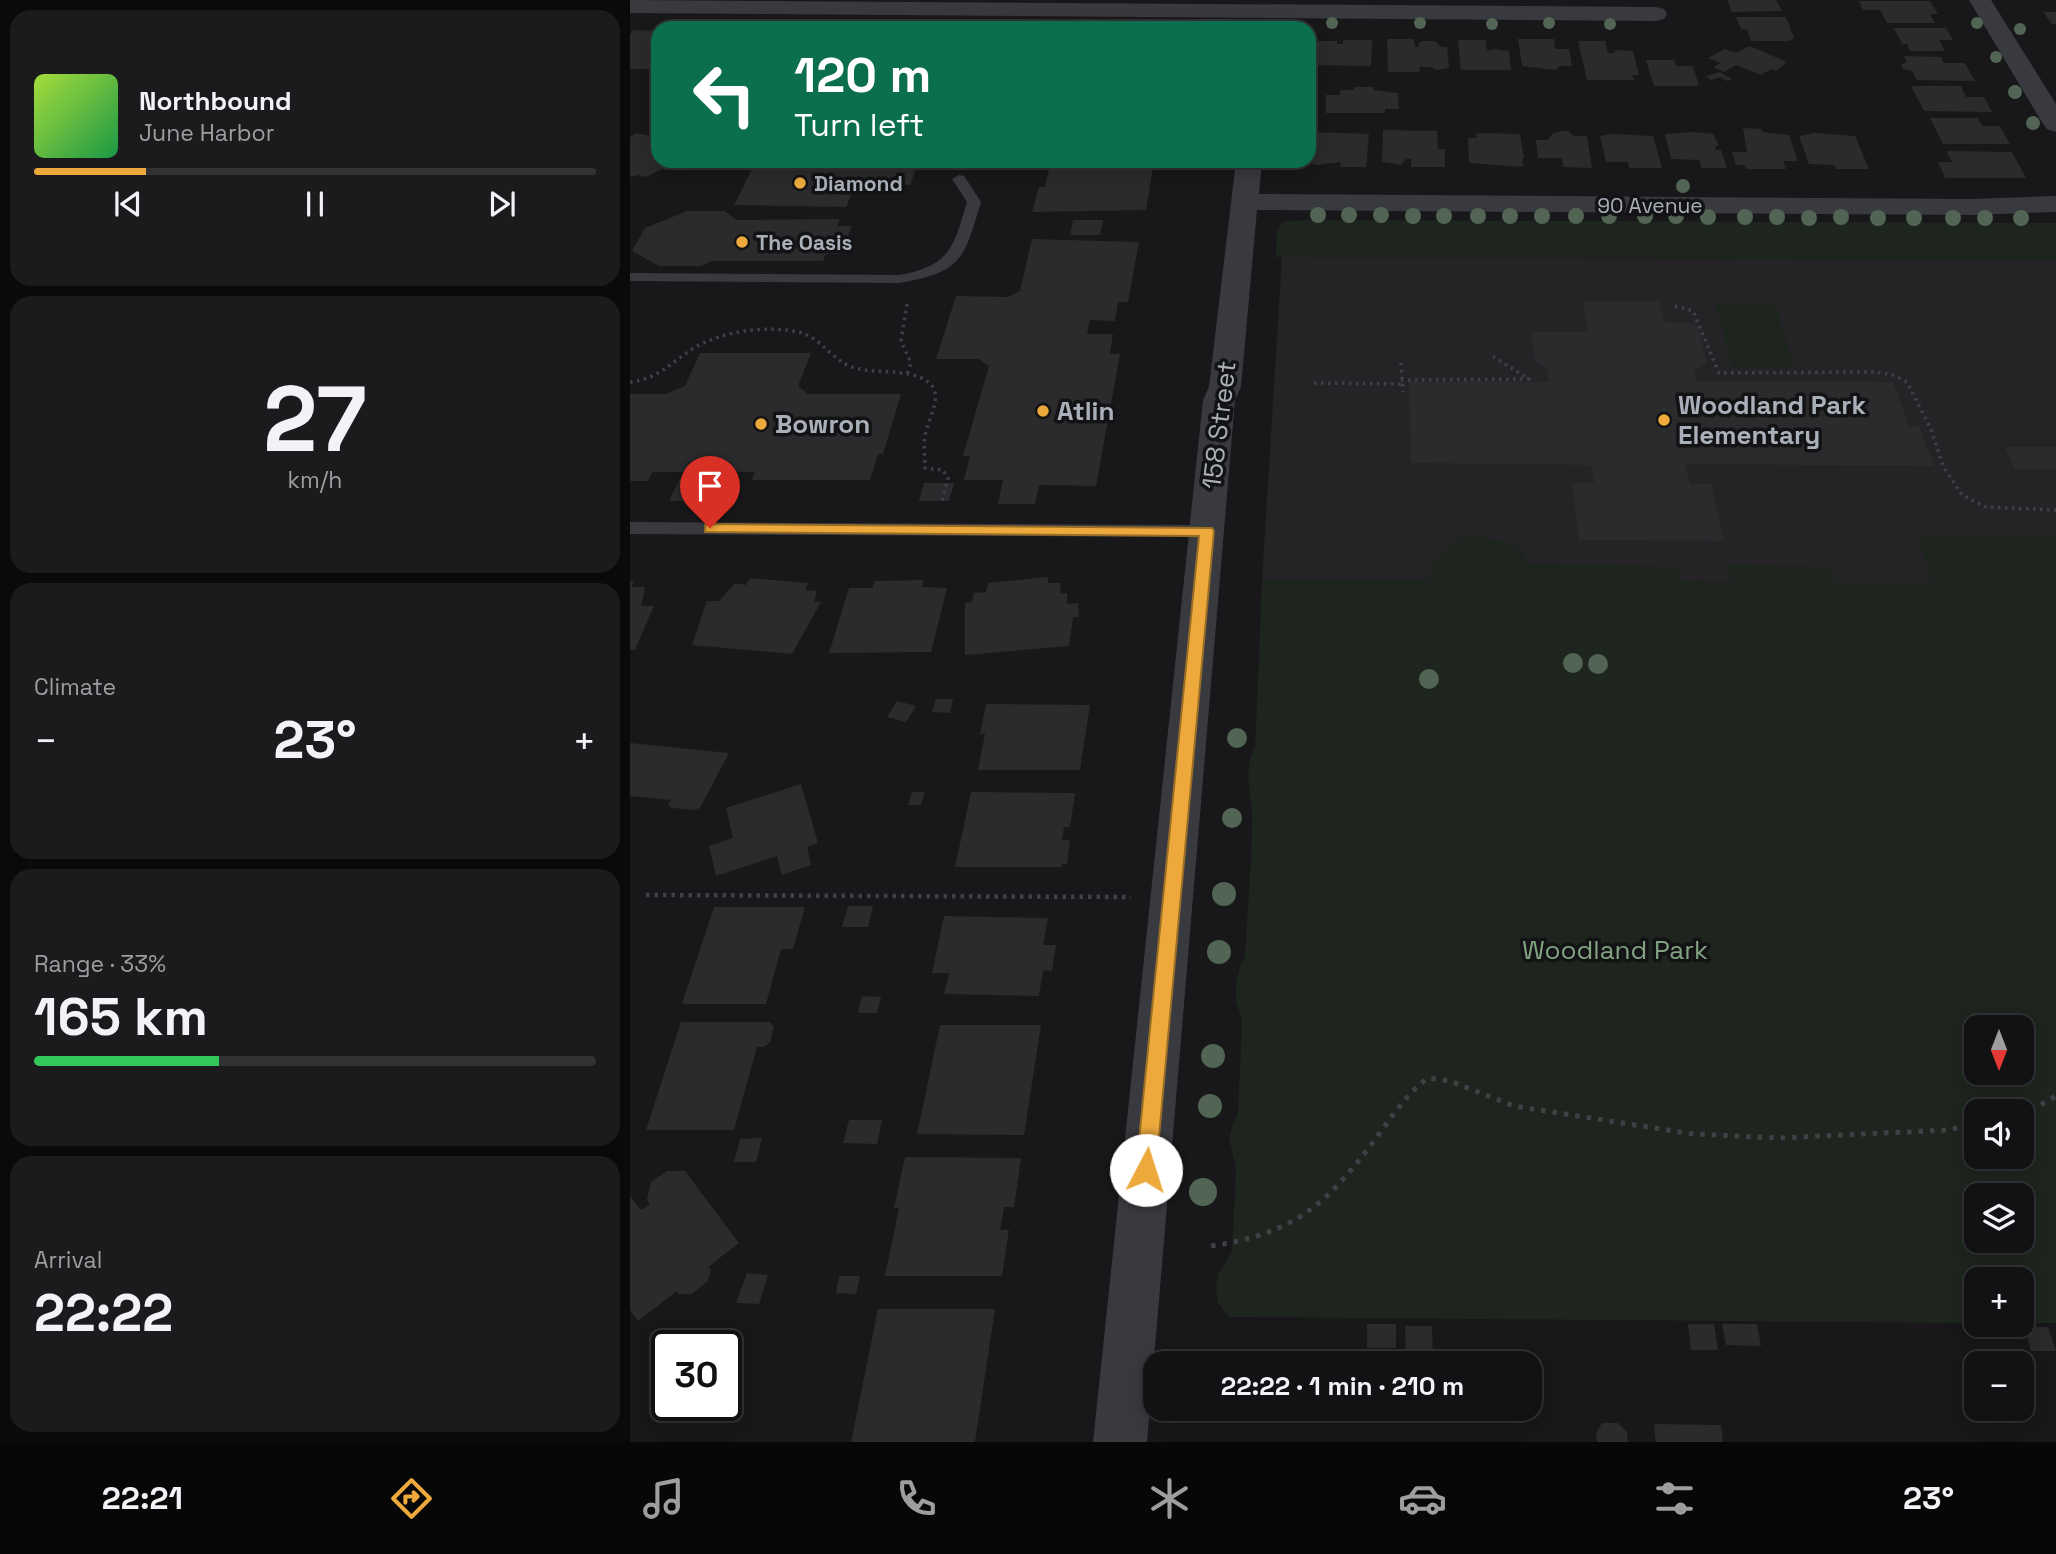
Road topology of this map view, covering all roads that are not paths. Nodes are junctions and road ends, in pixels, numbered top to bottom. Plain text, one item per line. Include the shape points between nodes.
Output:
1 (1980, 0) edge
2 (630, 6) edge
3 (1268, 14) edge
4 (1656, 14) dead end
5 (2056, 124) edge
6 (1249, 168) edge
7 (960, 179) dead end
8 (1245, 202) junction
9 (2056, 204) edge
10 (630, 277) edge
11 (630, 528) edge
12 (1207, 531) junction
13 (1120, 1442) edge

1 - 5 street
2 - 3 street
3 - 4 street
6 - 8 street, 158 Street
7 - 10 lane via 974,202 956,257 928,275 900,279
8 - 9 street, 90 Avenue
8 - 12 street, 158 Street
11 - 12 lane
12 - 13 street, 158 Street

